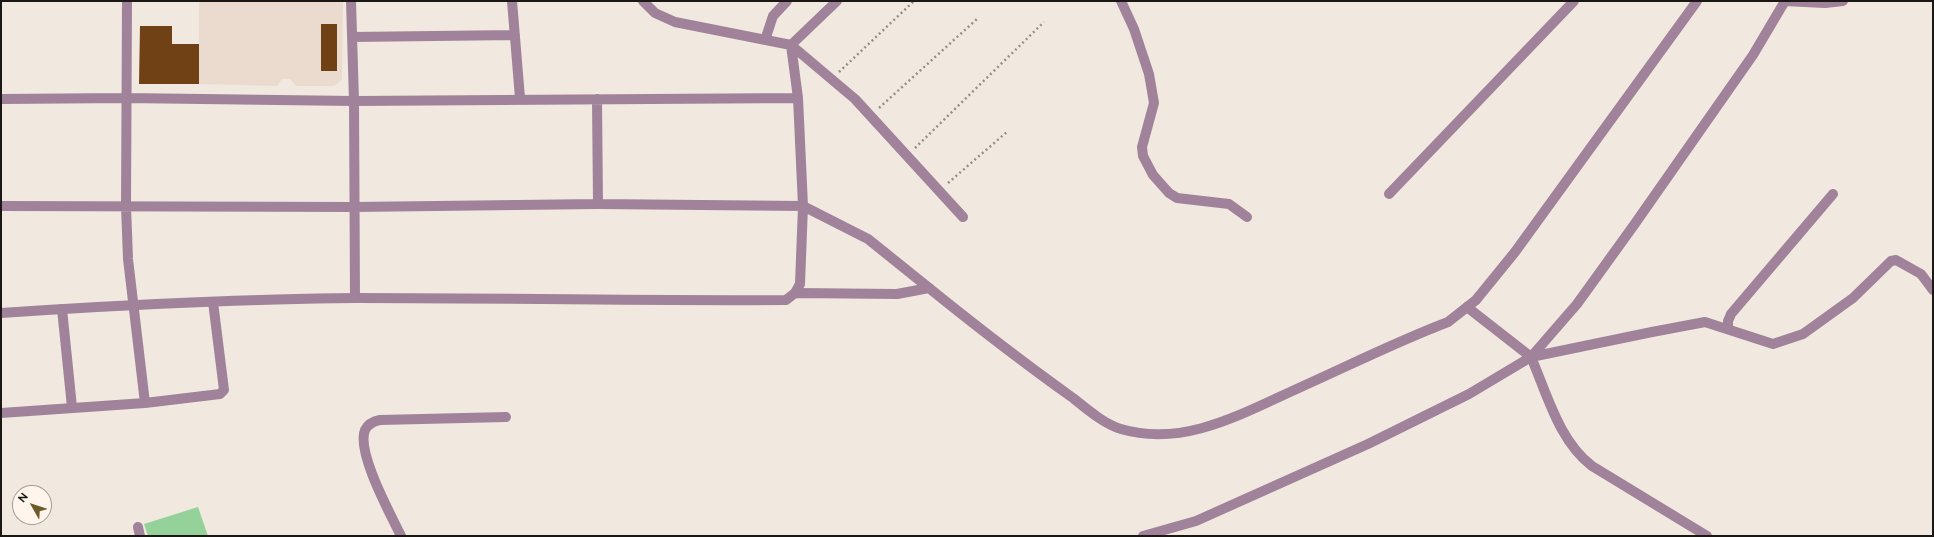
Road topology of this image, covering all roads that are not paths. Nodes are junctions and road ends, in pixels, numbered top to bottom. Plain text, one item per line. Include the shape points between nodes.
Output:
1 (127, 1) edge
2 (351, 1) edge
3 (512, 1) edge
4 (642, 1) edge
5 (787, 1) edge
6 (837, 1) edge
7 (1121, 1) edge
8 (1574, 1) edge
9 (1697, 1) edge
10 (1784, 1) edge
11 (1843, 1) edge
12 (515, 35) junction
13 (352, 37) junction
14 (765, 40) junction
15 (791, 45) junction
16 (126, 98) junction
17 (520, 98) junction
18 (798, 98) junction
19 (1, 99) edge
20 (596, 99) junction
21 (354, 100) junction
22 (1388, 194) dead end
23 (1833, 194) dead end
24 (598, 204) junction
25 (1, 206) edge
26 (126, 206) junction
27 (803, 206) junction
28 (354, 207) junction
29 (1247, 216) dead end
30 (963, 217) dead end
31 (929, 288) junction
32 (1933, 290) edge
33 (795, 293) junction
34 (355, 298) junction
35 (213, 302) junction
36 (134, 304) junction
37 (1467, 307) junction
38 (62, 309) junction
39 (1, 313) edge
40 (1728, 329) junction
41 (1531, 357) junction
42 (146, 403) junction
43 (72, 407) junction
44 (1, 414) edge
45 (506, 417) dead end
46 (401, 536) edge
47 (1143, 536) edge
48 (1707, 536) edge

1 - 16 street
2 - 13 street
3 - 12 street
4 - 14 street via 656,13 675,22
5 - 14 street via 773,16
6 - 15 street
7 - 29 street via 1134,29 1149,74 1154,103 1142,147 1143,156 1153,175 1168,193 1177,198 1229,204
8 - 22 street
9 - 37 street via 1515,252 1484,292
10 - 11 street
10 - 41 street via 1753,55 1634,225 1577,304
12 - 13 street
12 - 17 street
13 - 21 street
14 - 15 street
15 - 18 street
15 - 30 street via 855,99
16 - 19 street
16 - 21 street
16 - 26 street
17 - 20 street
17 - 21 street
18 - 20 street
18 - 27 street
20 - 24 street
21 - 28 street
23 - 40 street via 1731,314
24 - 27 street
24 - 28 street
25 - 26 street
26 - 28 street
26 - 36 street via 128,259
27 - 31 street via 868,239
27 - 33 street via 800,284
28 - 34 street
31 - 33 street via 897,294
31 - 37 street via 1033,370 1105,421 1120,429 1153,435 1173,434 1218,425 1448,322
32 - 40 street via 1921,274 1896,260 1891,261 1853,298 1803,334 1773,344
33 - 34 street via 786,300
34 - 35 street
35 - 36 street
35 - 42 street via 224,390 220,394
36 - 38 street
36 - 42 street
37 - 41 street
38 - 39 street
38 - 43 street
40 - 41 street via 1705,322
41 - 47 street via 1469,394 1368,444 1196,521
41 - 48 street via 1557,417 1579,455 1592,466
42 - 43 street
43 - 44 street
45 - 46 street via 380,420 367,427 365,445 368,460 378,490

